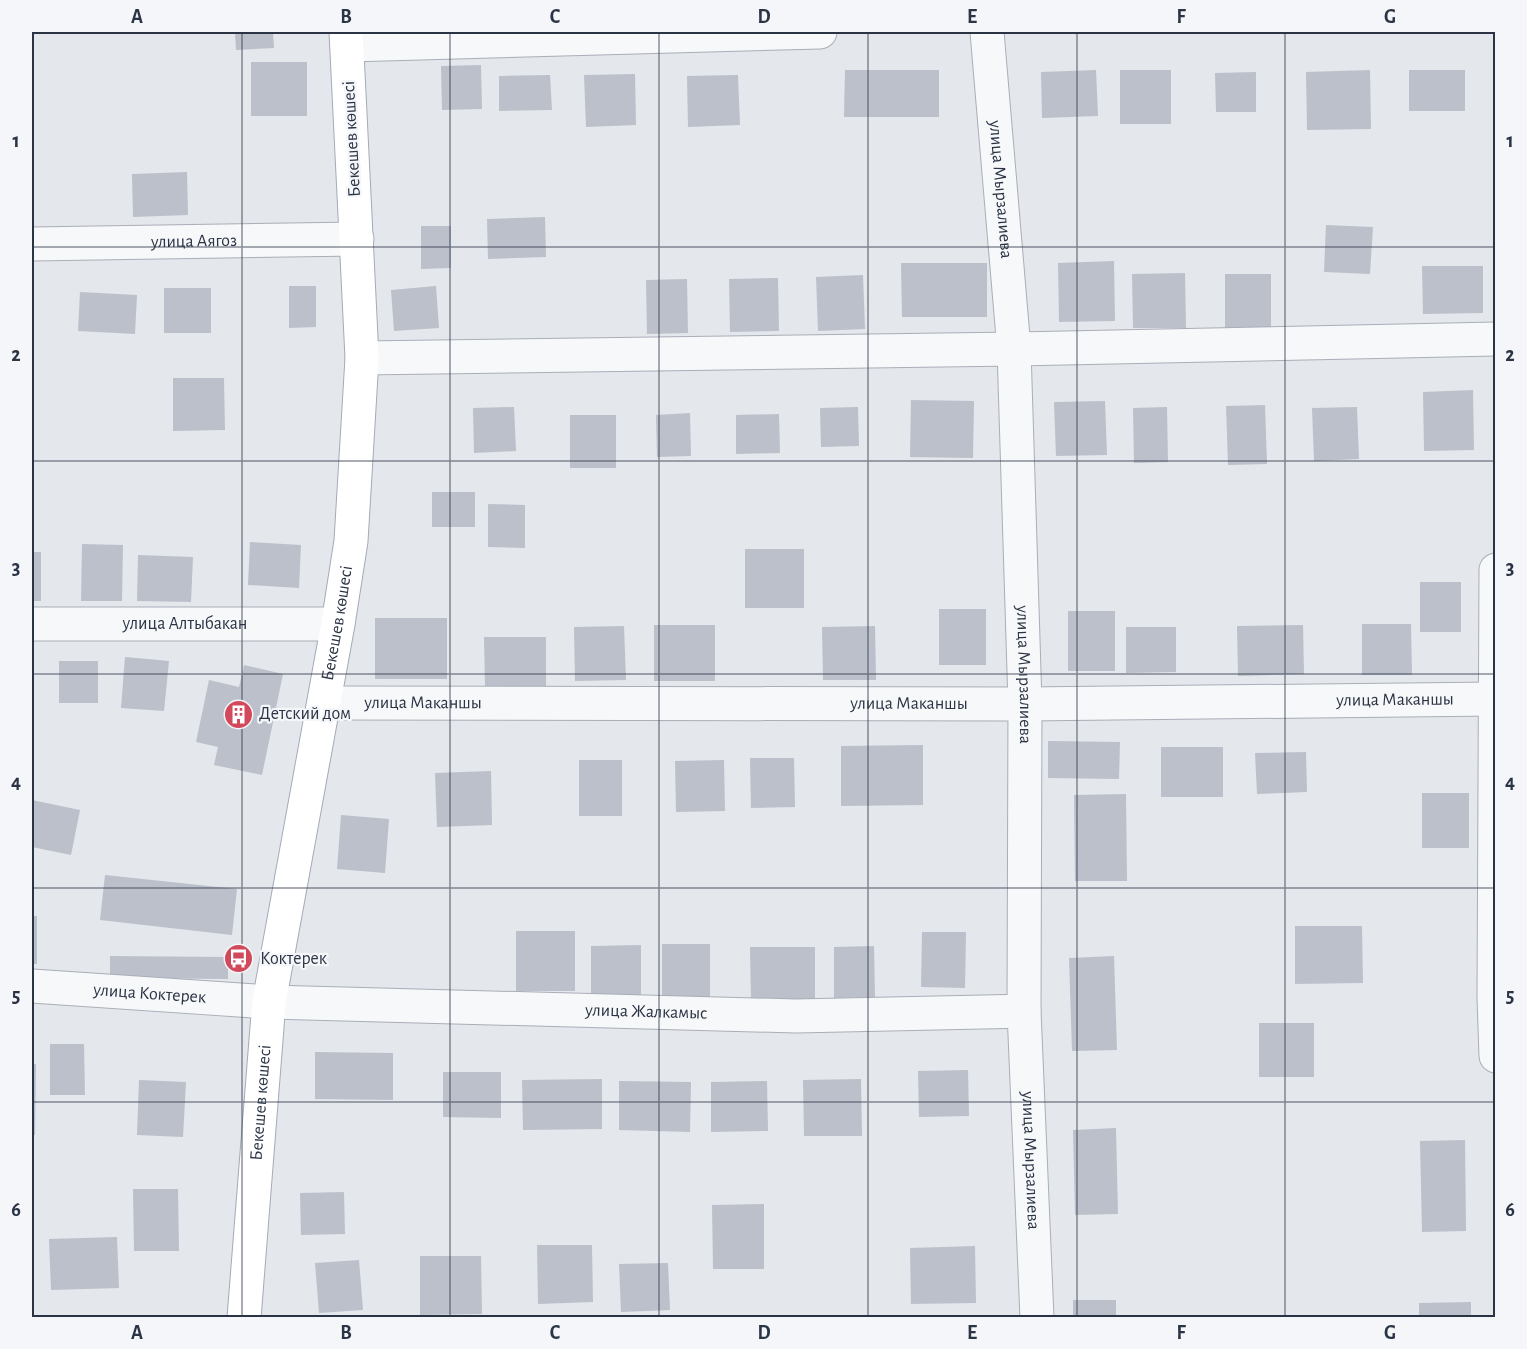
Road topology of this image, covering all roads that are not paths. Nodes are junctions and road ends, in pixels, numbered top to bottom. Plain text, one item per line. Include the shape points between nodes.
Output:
1 (820, 32) edge
2 (987, 32) edge
3 (347, 38) edge
4 (357, 239) junction
5 (32, 244) edge
6 (1496, 339) edge
7 (1014, 349) junction
8 (362, 358) junction
9 (1496, 570) edge
10 (32, 624) edge
11 (338, 624) junction
12 (1495, 699) edge
13 (324, 703) junction
14 (1025, 704) junction
15 (32, 986) edge
16 (268, 1002) junction
17 (1024, 1011) junction
18 (1496, 1056) edge
19 (244, 1317) edge
20 (1037, 1317) edge

1 - 3 street
2 - 7 street, улица Мырзалиева
3 - 4 main road, Бекешев көшесі
4 - 5 street, улица Аягоз
4 - 8 main road, Бекешев көшесі
6 - 7 street
7 - 8 street
7 - 14 street, улица Мырзалиева
8 - 11 main road, Бекешев көшесі via 351,542
9 - 12 street
10 - 11 street, улица Алтыбакан
11 - 13 main road, Бекешев көшесі
12 - 14 street, улица Маканшы
12 - 18 street
13 - 14 street, улица Маканшы
13 - 16 main road, Бекешев көшесі
14 - 17 street, улица Мырзалиева
15 - 16 street, улица Коктерек
16 - 17 street, улица Жалкамыс via 796,1016
16 - 19 main road, Бекешев көшесі
17 - 20 street, улица Мырзалиева

